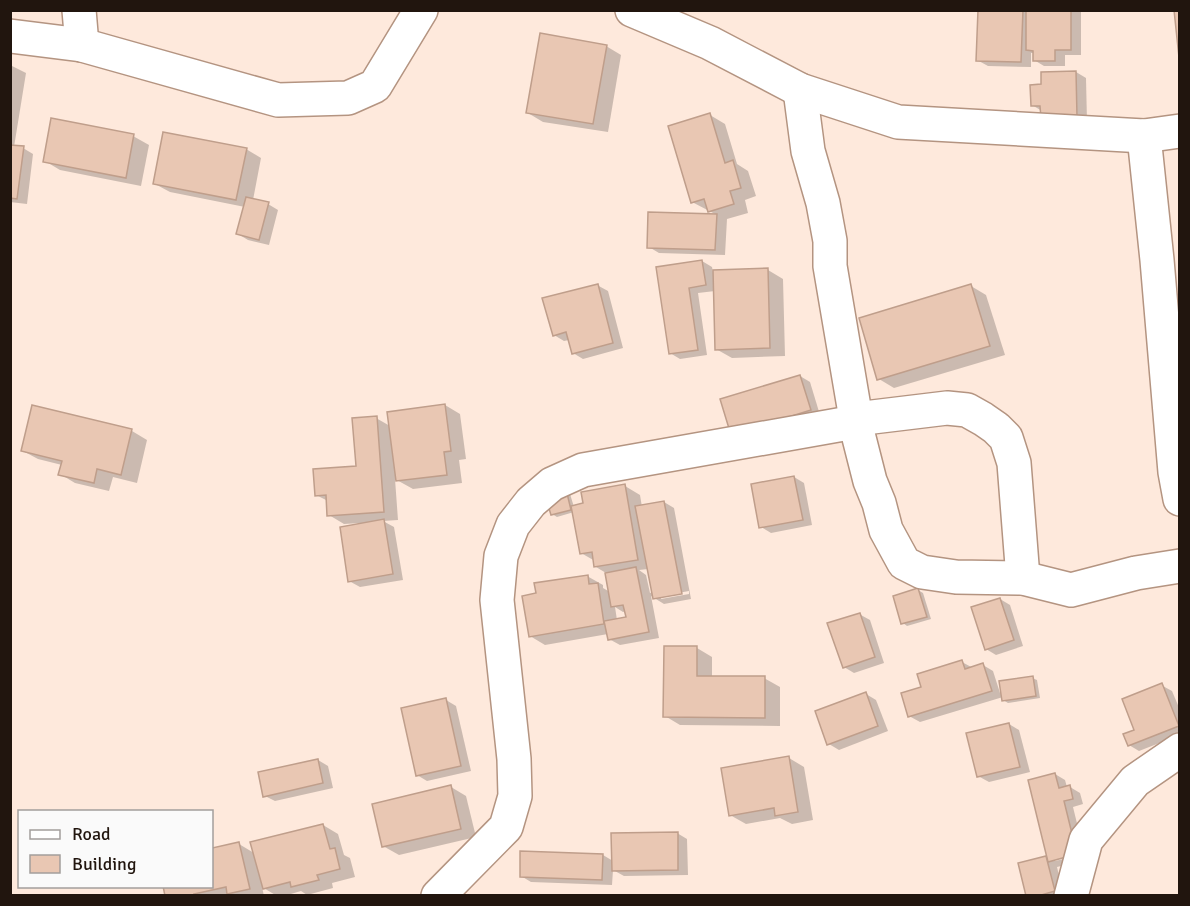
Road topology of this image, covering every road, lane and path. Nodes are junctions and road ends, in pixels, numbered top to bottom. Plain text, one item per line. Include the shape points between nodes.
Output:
1 (79, 10) edge
2 (421, 10) edge
3 (632, 10) edge
4 (10, 36) edge
5 (82, 45) junction
6 (800, 90) junction
7 (1179, 131) edge
8 (1144, 136) junction
9 (856, 420) junction
10 (1179, 499) edge
11 (1179, 566) edge
12 (1023, 578) junction
13 (1179, 750) edge
14 (438, 896) edge
15 (1071, 896) edge

1 - 5 street
2 - 5 street via 375,86 348,98 278,100
3 - 6 street
4 - 5 street
6 - 8 street via 898,122
6 - 9 street via 808,151 830,241 830,266
7 - 8 street
8 - 10 street
9 - 12 street via 886,530 904,563 922,572 956,577
9 - 12 street via 947,408 967,410 996,428 1006,438 1014,463
9 - 14 street via 583,470 552,484 531,502 513,525 501,556 497,600 515,796 506,827
11 - 12 street via 1071,590
13 - 15 street via 1135,781 1086,840

